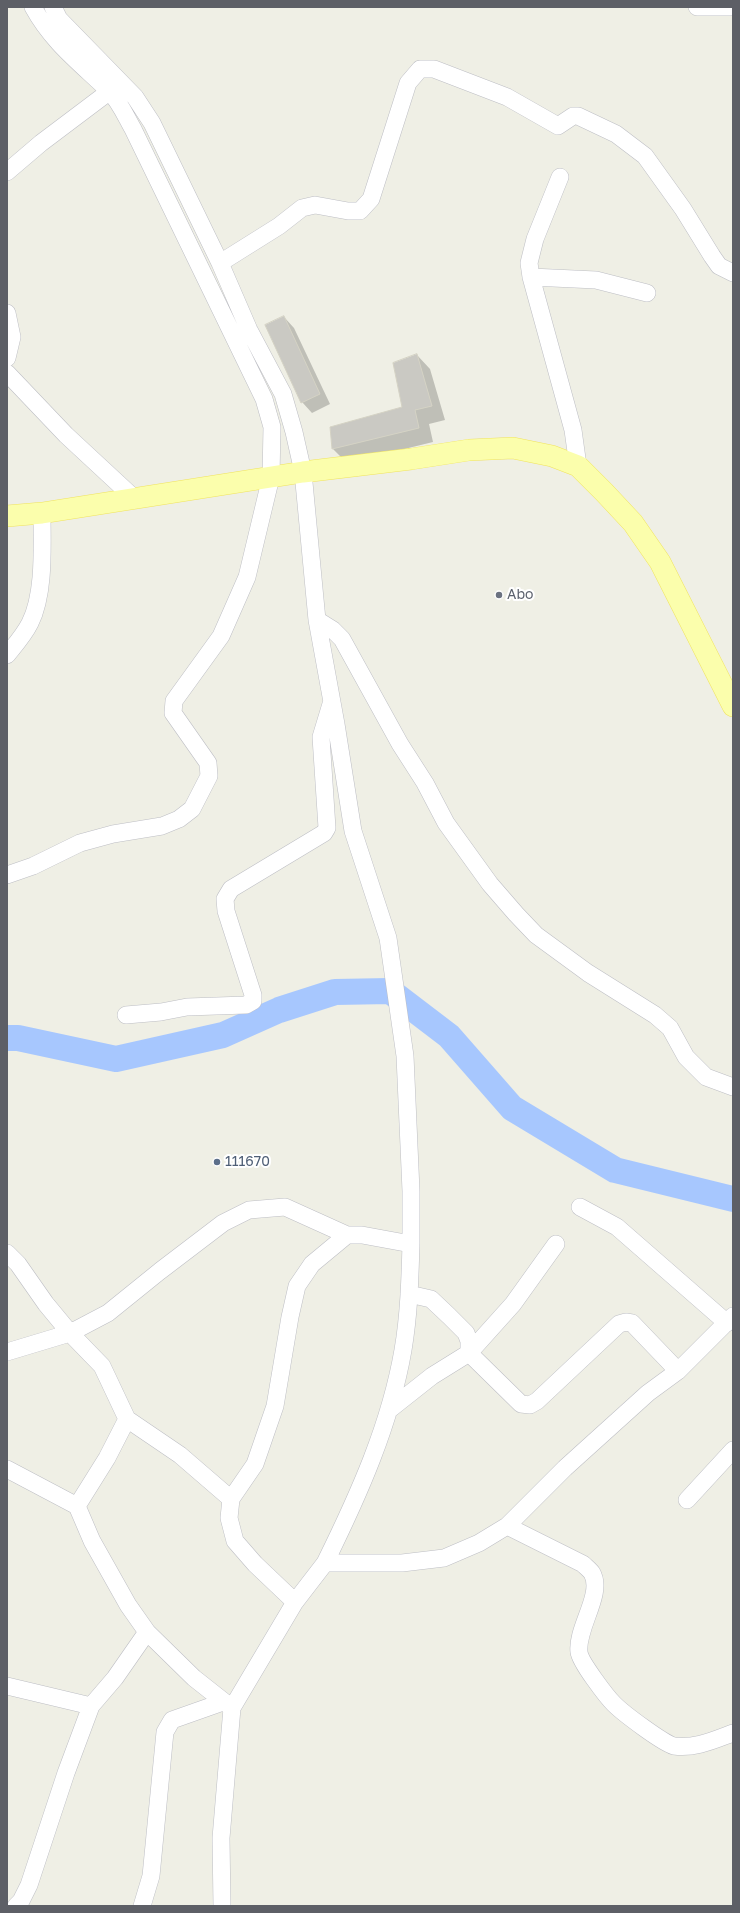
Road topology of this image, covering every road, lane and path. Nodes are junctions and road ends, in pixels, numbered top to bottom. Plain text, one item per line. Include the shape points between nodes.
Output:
1 (33, 7) edge
2 (53, 7) edge
3 (697, 7) edge
4 (733, 7) edge
5 (110, 91) junction
6 (7, 172) edge
7 (560, 177) dead end
8 (220, 262) junction
9 (726, 270) edge
10 (531, 277) junction
11 (647, 293) dead end
12 (7, 313) edge
13 (7, 358) edge
14 (7, 373) edge
15 (578, 466) junction
16 (303, 472) junction
17 (271, 477) junction
18 (135, 499) junction
19 (42, 513) junction
20 (7, 516) edge
21 (317, 620) junction
22 (7, 656) edge
23 (332, 700) junction
24 (733, 706) edge
25 (7, 875) edge
26 (126, 1016) dead end
27 (733, 1087) edge
28 (580, 1207) dead end
29 (347, 1235) junction
30 (411, 1244) junction
31 (556, 1244) dead end
32 (7, 1253) edge
33 (409, 1294) junction
34 (730, 1319) edge
35 (70, 1333) junction
36 (7, 1352) edge
37 (469, 1353) junction
38 (678, 1371) junction
39 (389, 1410) junction
40 (126, 1419) junction
41 (733, 1450) edge
42 (8, 1475) edge
43 (231, 1499) junction
44 (686, 1500) dead end
45 (77, 1506) junction
46 (507, 1526) junction
47 (325, 1562) junction
48 (295, 1602) junction
49 (147, 1632) junction
50 (7, 1686) edge
51 (227, 1705) junction
52 (91, 1706) junction
53 (733, 1733) edge
54 (16, 1906) edge
55 (142, 1906) edge
56 (222, 1906) edge

1 - 5 street via 41,23 65,51
2 - 8 street via 59,19 135,97 152,123
3 - 4 street
5 - 6 street
5 - 17 street via 133,129 264,399 272,427
7 - 10 street via 535,239 529,262
8 - 9 street via 279,226 302,208 315,205 360,211 371,199 408,83 420,68 434,69 507,97 558,126 573,116 578,116 616,134 645,156
8 - 16 street via 248,330 283,394
10 - 11 street via 596,280
10 - 15 street via 573,430
12 - 13 street via 12,337
14 - 18 street via 66,435
15 - 16 main road via 552,456 512,448 470,450
15 - 24 main road via 633,524 660,562
16 - 17 main road
16 - 21 street
17 - 18 main road
17 - 25 street via 241,594 222,636 174,701 173,713 208,763 209,776 192,809 179,819 162,826 113,834 80,843 33,866
18 - 19 main road
19 - 20 main road
19 - 22 street via 37,600 30,622
21 - 23 street
21 - 27 street via 342,639 446,823 490,884 516,914 536,934 588,973 655,1015 670,1028 686,1057 706,1076
23 - 26 street via 321,737 327,828 317,837 231,889 225,899 226,911 253,995 252,1001 246,1005 187,1007
23 - 30 street via 353,831 388,938 405,1056
28 - 34 street via 617,1227
29 - 30 street via 362,1235
29 - 35 street via 285,1207 249,1210 223,1223 108,1313
29 - 43 street via 312,1264 297,1286 275,1406 255,1464
30 - 33 street
31 - 37 street via 513,1304
32 - 35 street
33 - 37 street via 430,1299 449,1316 466,1334
33 - 39 street via 403,1350
34 - 38 street
35 - 36 street
35 - 40 street via 102,1366
37 - 38 street via 521,1404 530,1406 619,1324 626,1322 632,1323
37 - 39 street via 432,1376
38 - 46 street via 648,1393 565,1468
39 - 47 street via 370,1467
40 - 43 street via 180,1455
40 - 45 street
41 - 44 street
42 - 45 street
43 - 48 street via 229,1518 235,1541
45 - 49 street via 92,1541 128,1606
46 - 47 street via 479,1543 444,1558 402,1563
46 - 53 street via 583,1564 592,1572 595,1592 579,1640 579,1654 614,1704 673,1746 689,1747
47 - 48 street
48 - 51 street
49 - 51 street via 194,1678
49 - 52 street via 115,1678
50 - 52 street
51 - 55 street via 172,1720 165,1732 151,1876
51 - 56 street
52 - 54 street via 29,1885

